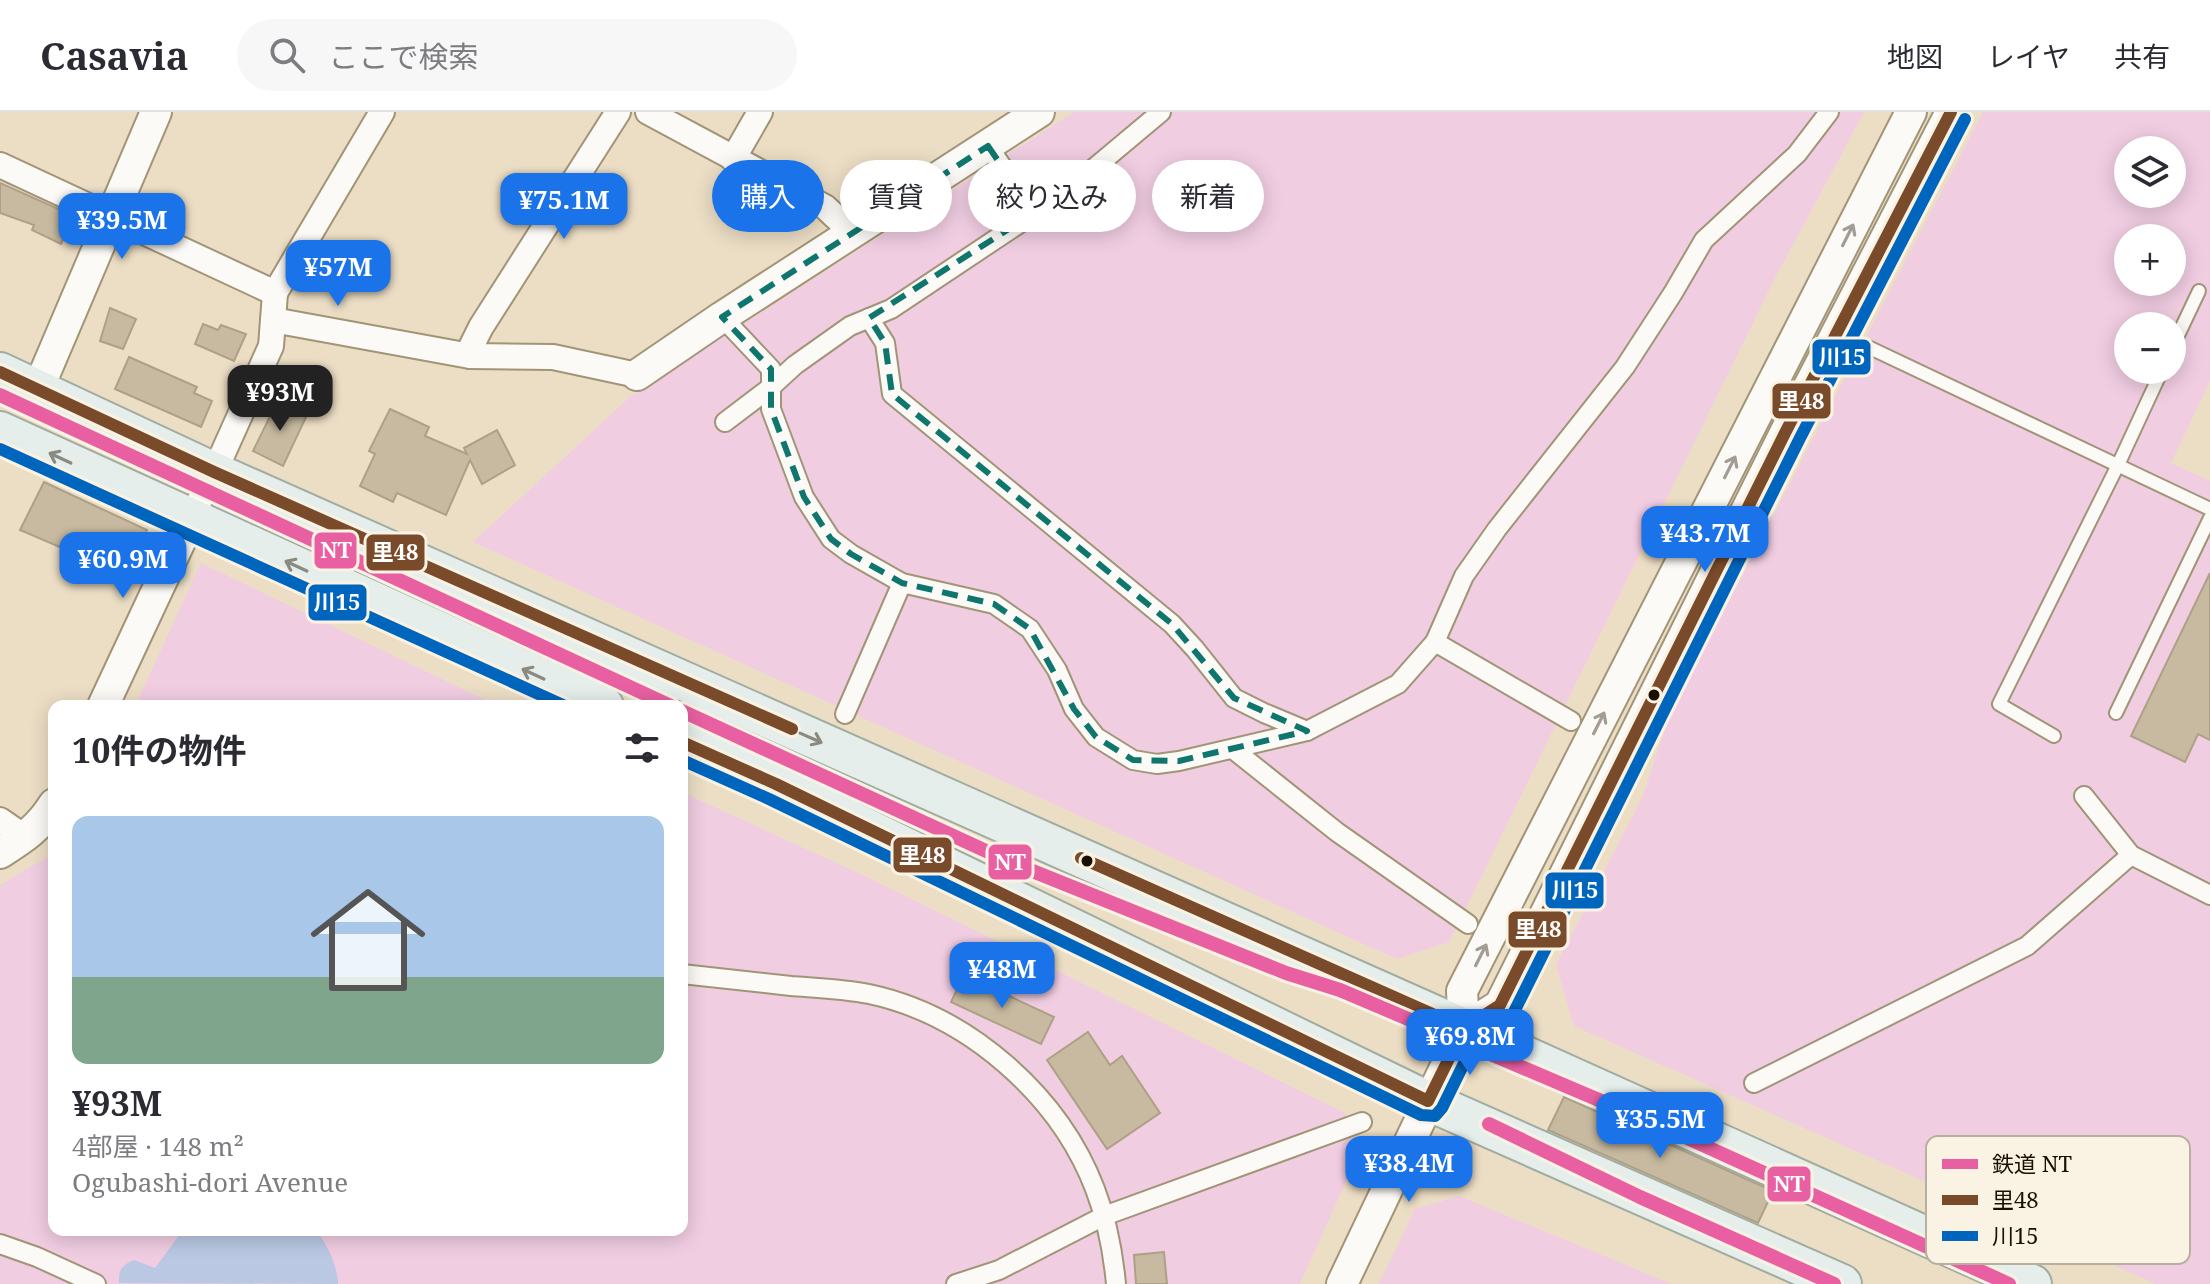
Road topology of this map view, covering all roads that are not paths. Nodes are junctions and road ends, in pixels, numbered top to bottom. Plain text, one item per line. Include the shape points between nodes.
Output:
1 (156, 112) edge
2 (382, 112) edge
3 (618, 112) edge
4 (648, 112) edge
5 (760, 112) edge
6 (1039, 112) edge
7 (1161, 112) edge
8 (1829, 112) edge
9 (1911, 112) edge
10 (1951, 112) edge
11 (988, 146) junction
12 (733, 159) junction
13 (998, 160) edge
14 (1104, 160) edge
15 (0, 165) edge
16 (112, 216) junction
17 (1006, 232) edge
18 (850, 235) junction
19 (2199, 291) dead end
20 (275, 293) junction
21 (722, 317) junction
22 (869, 318) junction
23 (2186, 318) edge
24 (273, 320) junction
25 (1835, 336) junction
26 (470, 356) junction
27 (0, 372) edge
28 (637, 375) joint
29 (2156, 384) edge
30 (771, 387) junction
31 (38, 389) junction
32 (725, 422) dead end
33 (0, 431) edge
34 (2118, 465) junction
35 (214, 472) junction
36 (2210, 509) edge
37 (191, 518) junction
38 (2210, 518) edge
39 (902, 583) junction
40 (1435, 642) junction
41 (106, 700) edge
42 (591, 700) edge
43 (2116, 713) dead end
44 (845, 714) dead end
45 (1571, 721) dead end
46 (1307, 731) junction
47 (2054, 736) dead end
48 (688, 745) edge
49 (1234, 750) junction
50 (2084, 796) dead end
51 (48, 814) edge
52 (0, 820) edge
53 (13, 845) edge
54 (2131, 855) junction
55 (2210, 895) edge
56 (1468, 924) dead end
57 (688, 975) edge
58 (1464, 1028) junction
59 (1754, 1083) dead end
60 (1428, 1101) junction
61 (1362, 1122) dead end
62 (1104, 1216) junction
63 (1926, 1236) edge
64 (0, 1244) edge
65 (1988, 1264) edge
66 (96, 1284) edge
67 (956, 1284) edge
68 (1116, 1284) edge
69 (1342, 1284) edge
70 (1842, 1284) edge
71 (2032, 1284) edge

1 - 16 street
2 - 20 street
3 - 26 street via 481,327
4 - 12 street
5 - 12 street
6 - 11 street
7 - 14 street
8 - 40 street via 1797,154 1704,240 1625,367 1464,576
58 -> 9 street via 1462,991
10 - 25 street
11 - 13 street
11 - 18 street
12 - 18 street via 825,207
15 - 16 street
16 - 20 street
16 - 31 street
17 - 22 street via 891,309
18 - 21 street
19 - 23 lane
20 - 24 street
21 - 28 street
21 - 30 street via 771,369
22 - 30 street via 850,326
22 - 46 street via 885,343 892,394 1172,624 1234,698
24 - 26 street
24 - 35 street via 271,346
25 - 34 lane
25 - 58 street via 1500,1005
26 - 28 street via 553,357
27 - 31 main road
29 - 34 lane
30 - 32 street
30 - 39 street via 771,409 804,497 831,539
31 - 35 main road
37 -> 33 main road
34 - 36 lane
34 - 47 lane via 1999,704
35 - 37 street
35 -> 58 main road
37 - 41 street
42 -> 37 main road
38 - 43 lane
39 - 44 street
39 - 49 street via 994,604 1030,629 1074,709 1096,737 1133,760 1157,764
40 - 45 street
40 - 46 street via 1398,684
46 - 49 street
48 - 60 main road
49 - 56 street via 1337,832
50 - 54 street
51 - 53 street
52 - 53 street
54 - 55 street
54 - 59 street via 2027,946
57 - 62 street via 870,994 928,1013 1010,1068 1046,1106 1073,1146
58 - 60 street
58 - 63 main road
60 - 69 street
60 - 70 main road
61 - 62 street
62 - 67 street via 999,1270
62 - 68 street
64 - 66 street
65 - 71 main road

